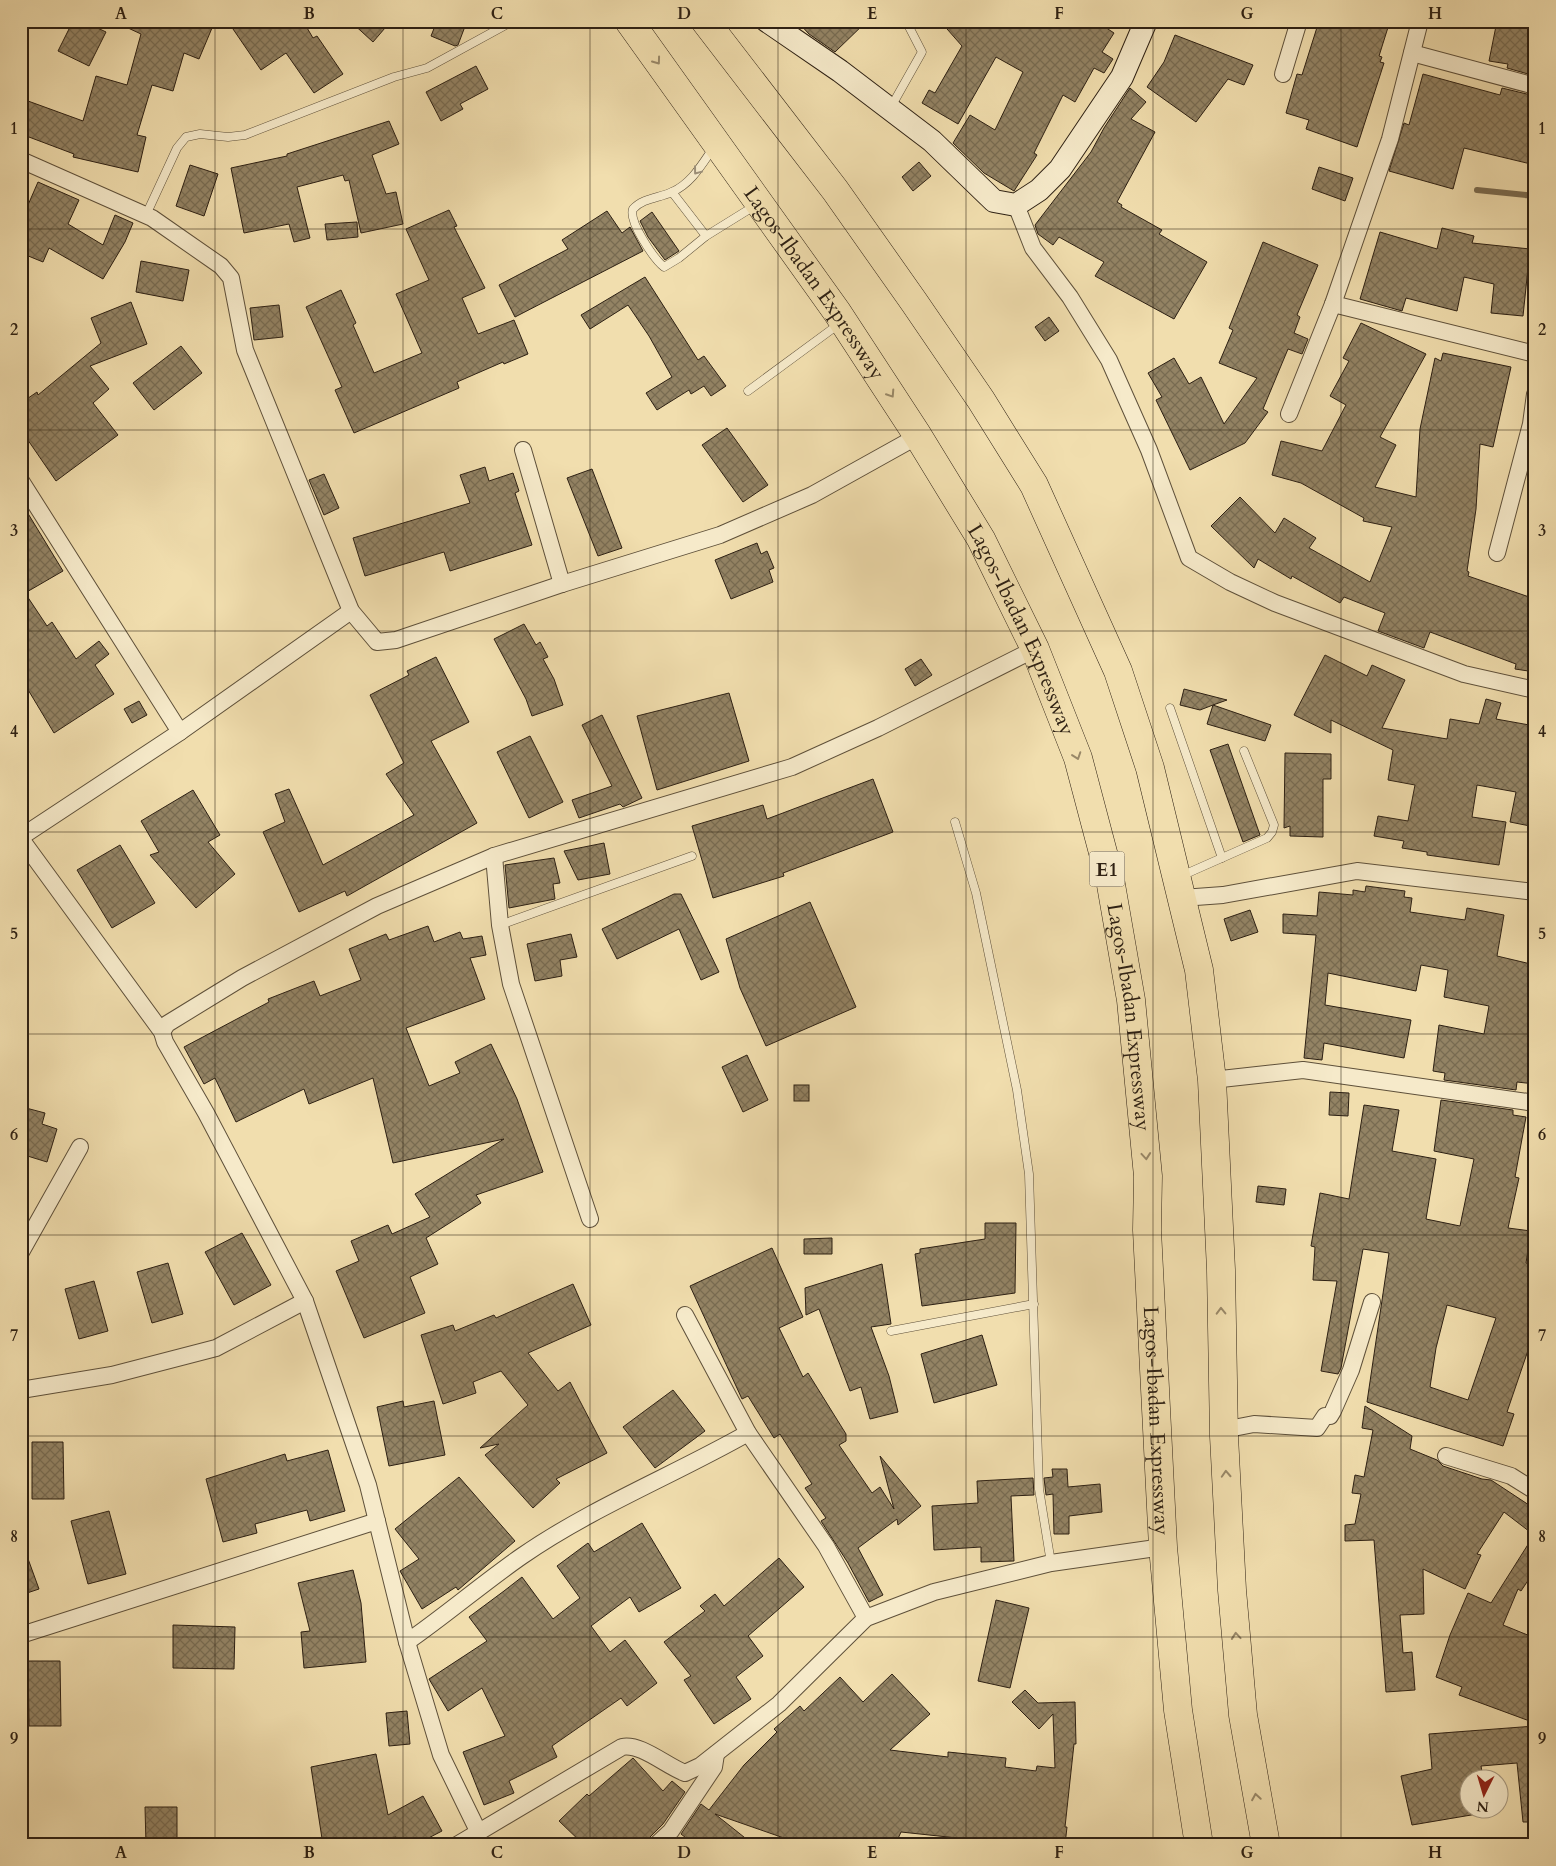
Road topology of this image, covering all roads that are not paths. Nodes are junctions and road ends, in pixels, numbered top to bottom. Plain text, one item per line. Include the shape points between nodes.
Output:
1 (514, 21) edge
2 (629, 21) edge
3 (705, 21) edge
4 (767, 21) edge
5 (906, 21) edge
6 (1146, 21) edge
7 (1299, 21) edge
8 (1420, 21) edge
9 (1412, 53) junction
10 (1282, 74) dead end
11 (1535, 86) edge
12 (890, 109) junction
13 (717, 144) junction
14 (21, 160) edge
15 (672, 192) junction
16 (760, 202) junction
17 (1016, 205) junction
18 (146, 215) junction
19 (706, 236) junction
20 (1333, 304) junction
21 (843, 321) junction
22 (1535, 354) edge
23 (748, 391) dead end
24 (1535, 394) edge
25 (1289, 414) dead end
26 (1533, 424) edge
27 (918, 436) junction
28 (523, 450) dead end
29 (21, 480) edge
30 (1497, 553) dead end
31 (562, 584) junction
32 (352, 611) junction
33 (1035, 649) junction
34 (1535, 690) edge
35 (1170, 708) dead end
36 (180, 732) junction
37 (1244, 751) dead end
38 (955, 822) dead end
39 (21, 838) edge
40 (494, 856) junction
41 (692, 856) dead end
42 (1222, 858) junction
43 (1180, 888) junction
44 (1535, 892) edge
45 (500, 925) junction
46 (162, 1032) junction
47 (1212, 1080) junction
48 (1535, 1103) edge
49 (80, 1147) dead end
50 (590, 1219) dead end
51 (21, 1252) edge
52 (306, 1301) junction
53 (1372, 1302) dead end
54 (1034, 1304) junction
55 (685, 1315) dead end
56 (891, 1332) dead end
57 (21, 1390) edge
58 (1224, 1430) junction
59 (748, 1433) junction
60 (1446, 1456) dead end
61 (1535, 1490) edge
62 (377, 1521) junction
63 (1163, 1547) junction
64 (1051, 1563) junction
65 (866, 1618) junction
66 (21, 1635) edge
67 (407, 1642) junction
68 (716, 1754) junction
69 (479, 1833) junction
70 (457, 1845) edge
71 (656, 1845) edge
72 (1200, 1845) edge
73 (1266, 1845) edge

1 - 18 lane via 427,68 394,77 245,135 200,134 186,137 177,148
2 -> 13 highway, Lagos-Ibadan Expressway / E1
3 - 43 highway via 835,190 981,400 1034,485 1118,671 1150,768
4 - 12 main road
5 - 12 lane via 922,52
6 - 17 main road via 1122,77 1060,169 1039,190
7 - 10 street
8 - 9 street
9 - 11 street
9 - 20 street via 1390,139
12 - 17 main road via 932,141 994,201
13 -> 15 lane via 694,176
13 - 16 highway, Lagos-Ibadan Expressway / E1
14 - 18 street
15 - 19 lane
15 - 19 lane via 637,204 631,213 656,261 664,267
16 - 19 lane
16 - 21 highway, Lagos-Ibadan Expressway / E1
17 - 34 street via 1033,248 1070,297 1109,360 1149,450 1189,558 1275,604 1464,674
18 - 32 street via 221,266 231,278 245,350
20 - 22 street
20 - 25 street
21 - 23 lane
21 -> 27 highway, Lagos-Ibadan Expressway / E1
24 - 26 street
26 - 30 street
27 - 31 street via 812,494 720,535
27 - 33 highway, Lagos-Ibadan Expressway / E1 via 982,539
28 - 31 street
29 - 36 street
31 - 32 street via 386,642 376,642
32 - 36 street
33 - 40 street via 792,767
33 -> 63 highway, Lagos-Ibadan Expressway / E1 via 1078,758 1110,879 1131,1000 1148,1176 1147,1230
35 - 42 lane
36 - 39 street
37 - 42 lane via 1274,825 1266,838
38 - 54 lane via 976,893 1017,1090 1029,1174
39 - 46 street
40 - 45 street
40 - 46 street via 360,915 242,978 167,1024
41 - 45 lane
42 - 43 lane
43 - 44 street via 1223,895 1357,871
43 - 47 highway via 1199,970
45 - 50 street via 510,984
46 - 52 street via 164,1042 206,1113
47 - 48 street via 1303,1070
58 -> 47 highway
49 - 51 street
52 - 57 street via 216,1348 112,1375
52 - 62 street
53 - 58 street via 1352,1370 1330,1416 1325,1416 1317,1428 1254,1424
54 - 56 lane
54 - 64 lane via 1039,1489
55 - 59 street
73 -> 58 highway via 1243,1715 1232,1590
59 - 65 street via 826,1546
59 - 67 street via 599,1510 522,1556
60 - 61 street via 1511,1476
62 - 66 street
62 - 67 street
63 - 64 street
63 - 72 highway, Lagos-Ibadan Expressway / E1 via 1178,1710
64 - 65 street via 934,1592
65 - 68 street via 779,1704
67 - 69 street via 441,1755
68 - 69 street via 685,1774 638,1747 622,1747
68 - 71 street via 714,1767 671,1831
69 - 70 street

